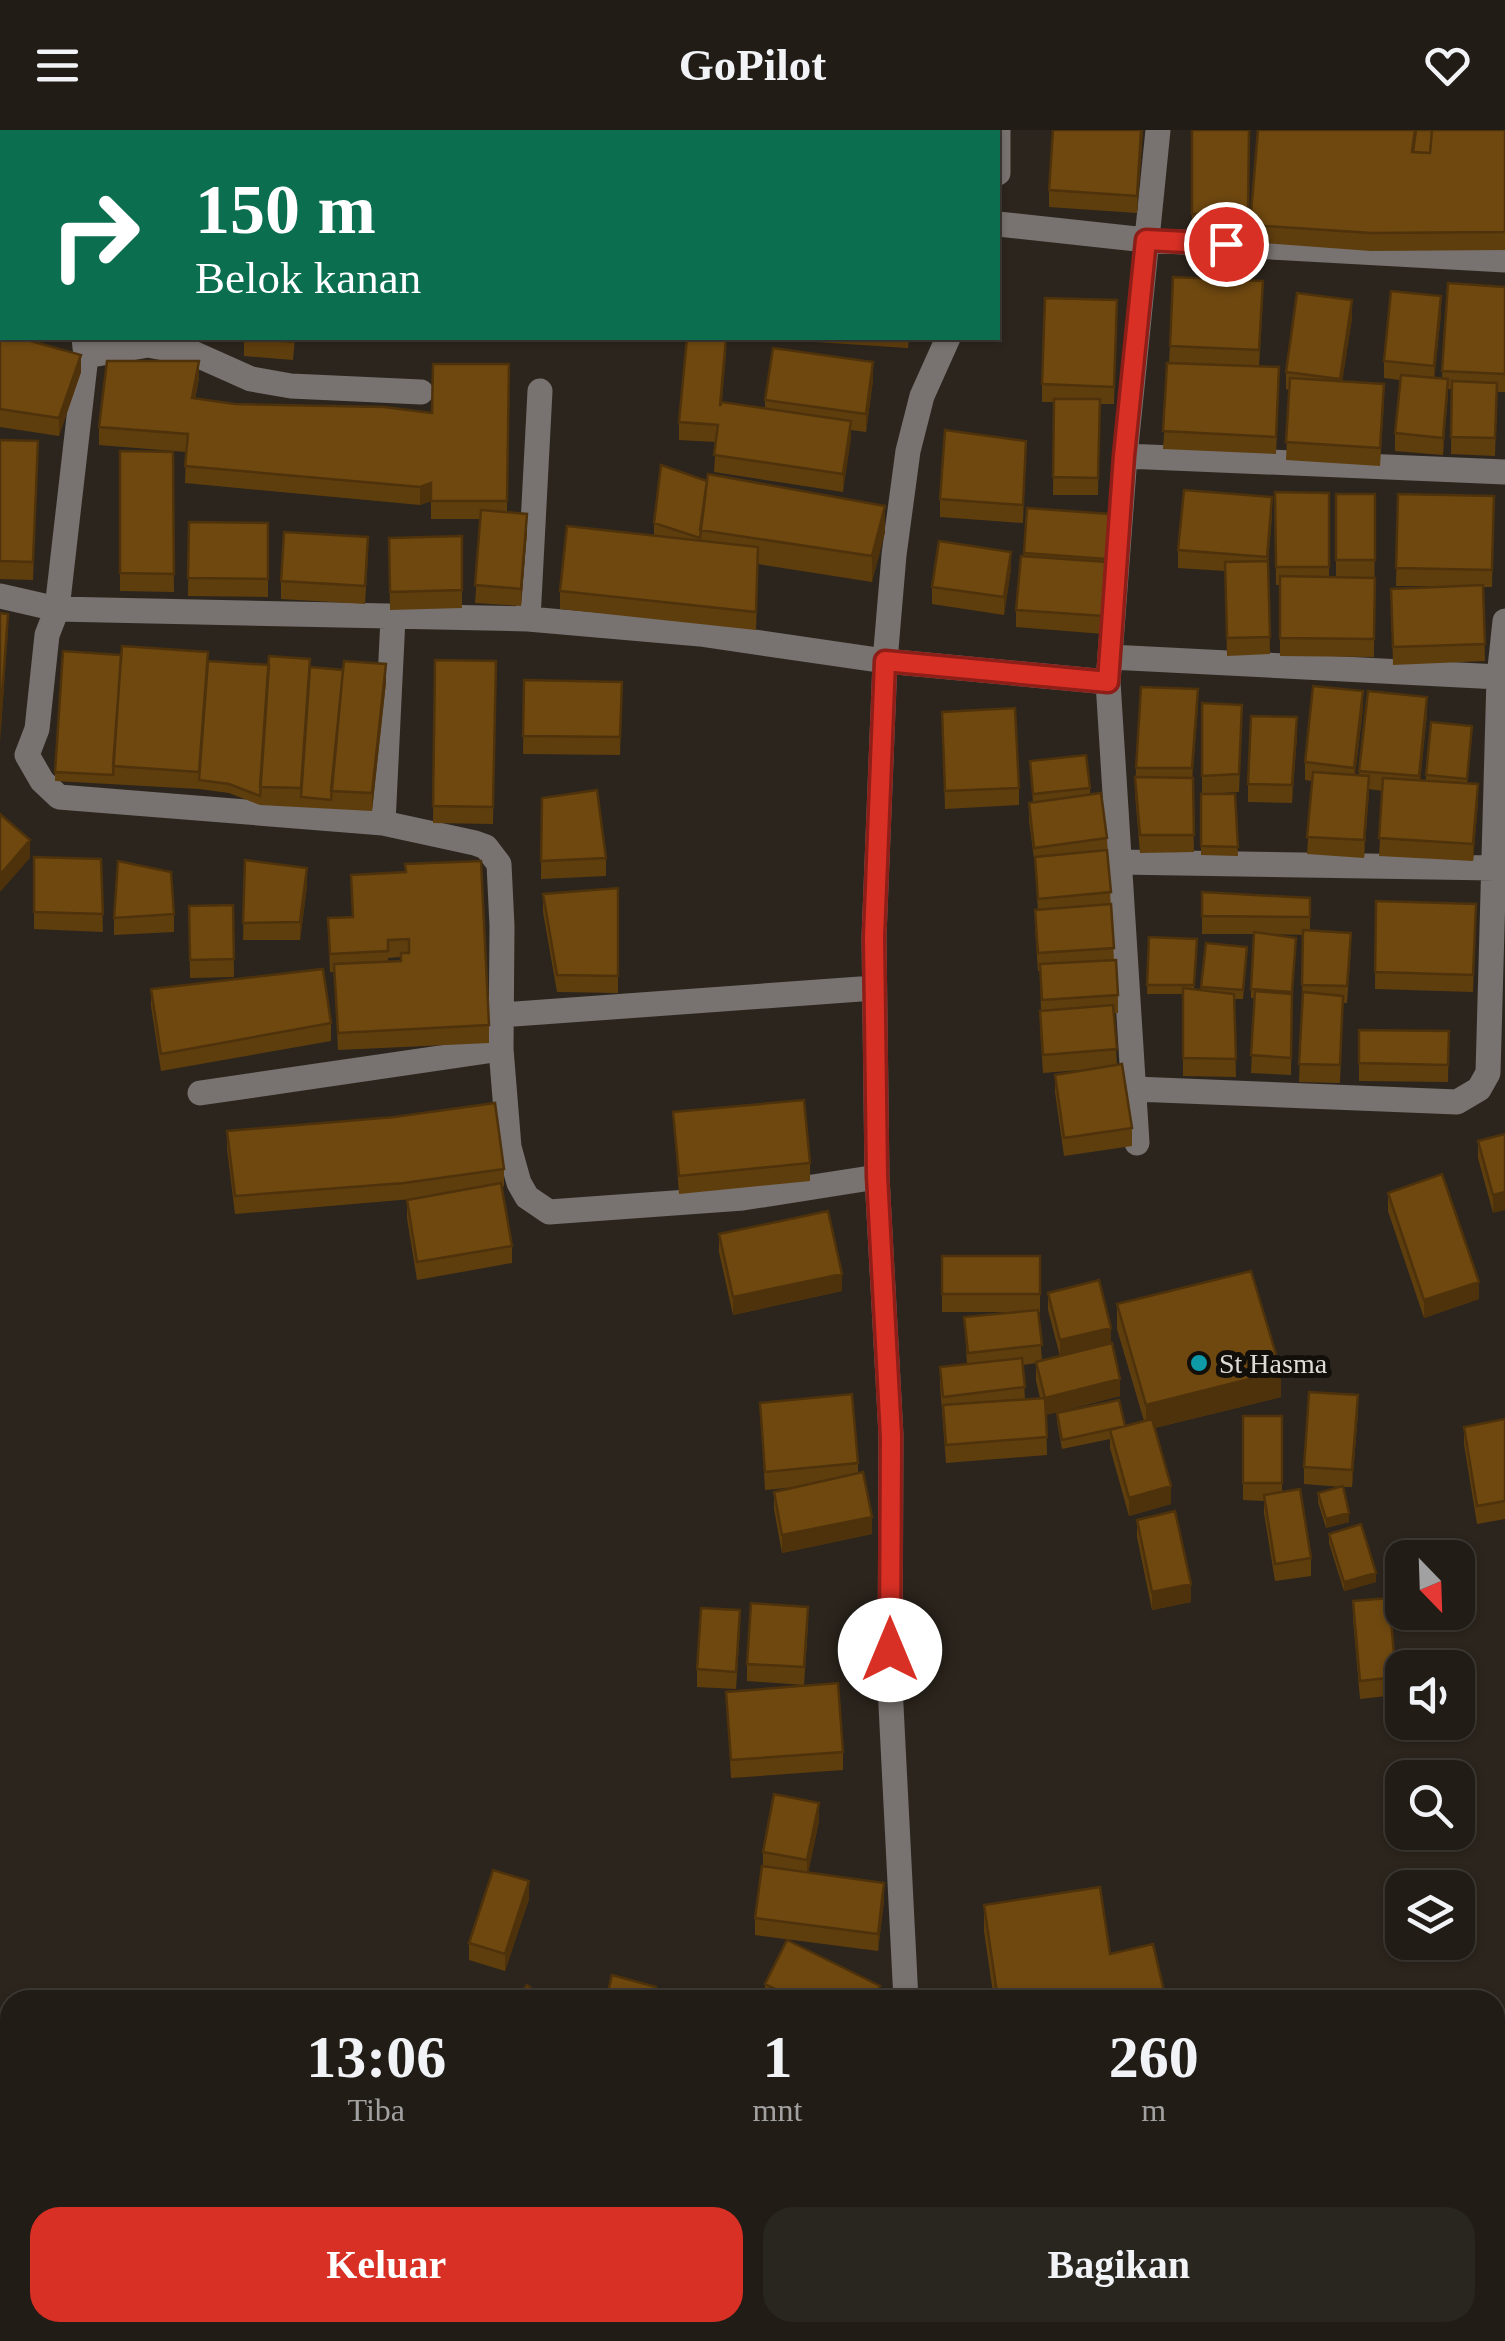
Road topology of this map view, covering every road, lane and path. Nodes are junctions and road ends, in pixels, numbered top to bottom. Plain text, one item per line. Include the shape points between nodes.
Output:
1 (1158, 130) edge
2 (1000, 224) edge
3 (1146, 240) junction
4 (1505, 260) edge
5 (947, 340) edge
6 (85, 346) edge
7 (540, 391) dead end
8 (421, 392) dead end
9 (1124, 456) junction
10 (1505, 472) edge
11 (0, 596) edge
12 (57, 609) junction
13 (393, 618) junction
14 (528, 619) junction
15 (1505, 621) edge
16 (885, 661) junction
17 (1109, 670) junction
18 (1499, 676) junction
19 (383, 823) junction
20 (1118, 862) junction
21 (1495, 868) junction
22 (874, 988) junction
23 (502, 1015) junction
24 (502, 1049) junction
25 (1134, 1089) junction
26 (200, 1093) dead end
27 (1137, 1143) dead end
28 (877, 1176) junction
29 (905, 1990) edge

1 - 3 street
2 - 3 street
3 - 4 street
3 - 9 street
5 - 16 street via 922,396 908,451
6 - 8 street via 148,345 195,354 251,379 291,386
6 - 12 street
7 - 14 street
9 - 10 street
9 - 17 street
11 - 12 street
12 - 13 street
12 - 19 street via 27,755 59,797
13 - 14 street
13 - 19 street
14 - 16 street via 700,634
15 - 18 street
16 - 17 street
16 - 22 street
17 - 18 street
17 - 20 street
18 - 21 street
19 - 23 street via 474,844 494,855 502,888
20 - 21 street
20 - 25 street
21 - 25 street via 1488,1074 1479,1089 1457,1102
22 - 23 street
22 - 28 street
23 - 24 street
24 - 26 street
24 - 28 street via 509,1146 519,1183 548,1212 743,1198
25 - 27 street
28 - 29 street

